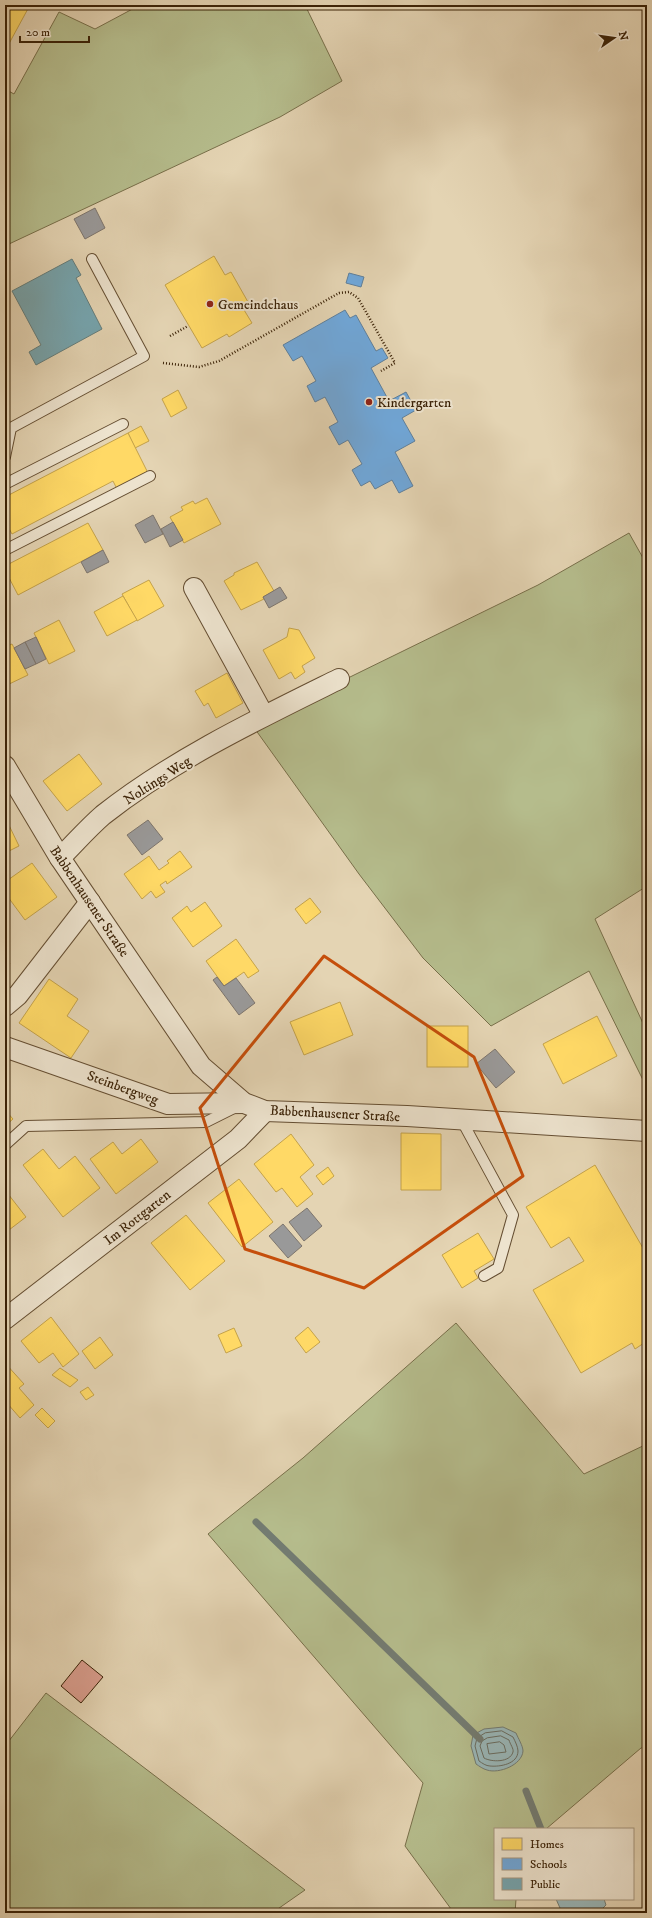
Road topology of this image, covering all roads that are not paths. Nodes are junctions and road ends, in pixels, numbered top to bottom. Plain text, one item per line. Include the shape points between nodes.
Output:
1 (92, 259) dead end
2 (123, 424) dead end
3 (5, 457) edge
4 (150, 476) dead end
5 (5, 484) edge
6 (5, 550) edge
7 (194, 588) dead end
8 (339, 679) dead end
9 (264, 716) junction
10 (6, 768) edge
11 (60, 858) junction
12 (90, 902) junction
13 (5, 1006) edge
14 (5, 1047) edge
15 (244, 1103) junction
16 (265, 1111) junction
17 (462, 1121) junction
18 (647, 1131) edge
19 (5, 1145) edge
20 (484, 1276) dead end
21 (5, 1319) edge

1 - 3 lane via 144,356 11,428
2 - 5 lane
4 - 6 lane
7 - 9 street
8 - 9 street, Noltings Weg
9 - 11 street, Noltings Weg via 163,772 102,816
10 - 11 street, Babbenhausener Straße
11 - 12 street, Babbenhausener Straße
12 - 13 street via 18,995
12 - 15 street, Babbenhausener Straße via 201,1066
14 - 15 street, Steinbergweg via 168,1104
15 - 16 street, Babbenhausener Straße
15 - 19 lane via 206,1122 26,1126
16 - 17 street, Babbenhausener Straße via 407,1116
16 - 21 street, Im Rottgarten via 238,1139
17 - 18 street, Babbenhausener Straße
17 - 20 lane via 513,1215 498,1268

